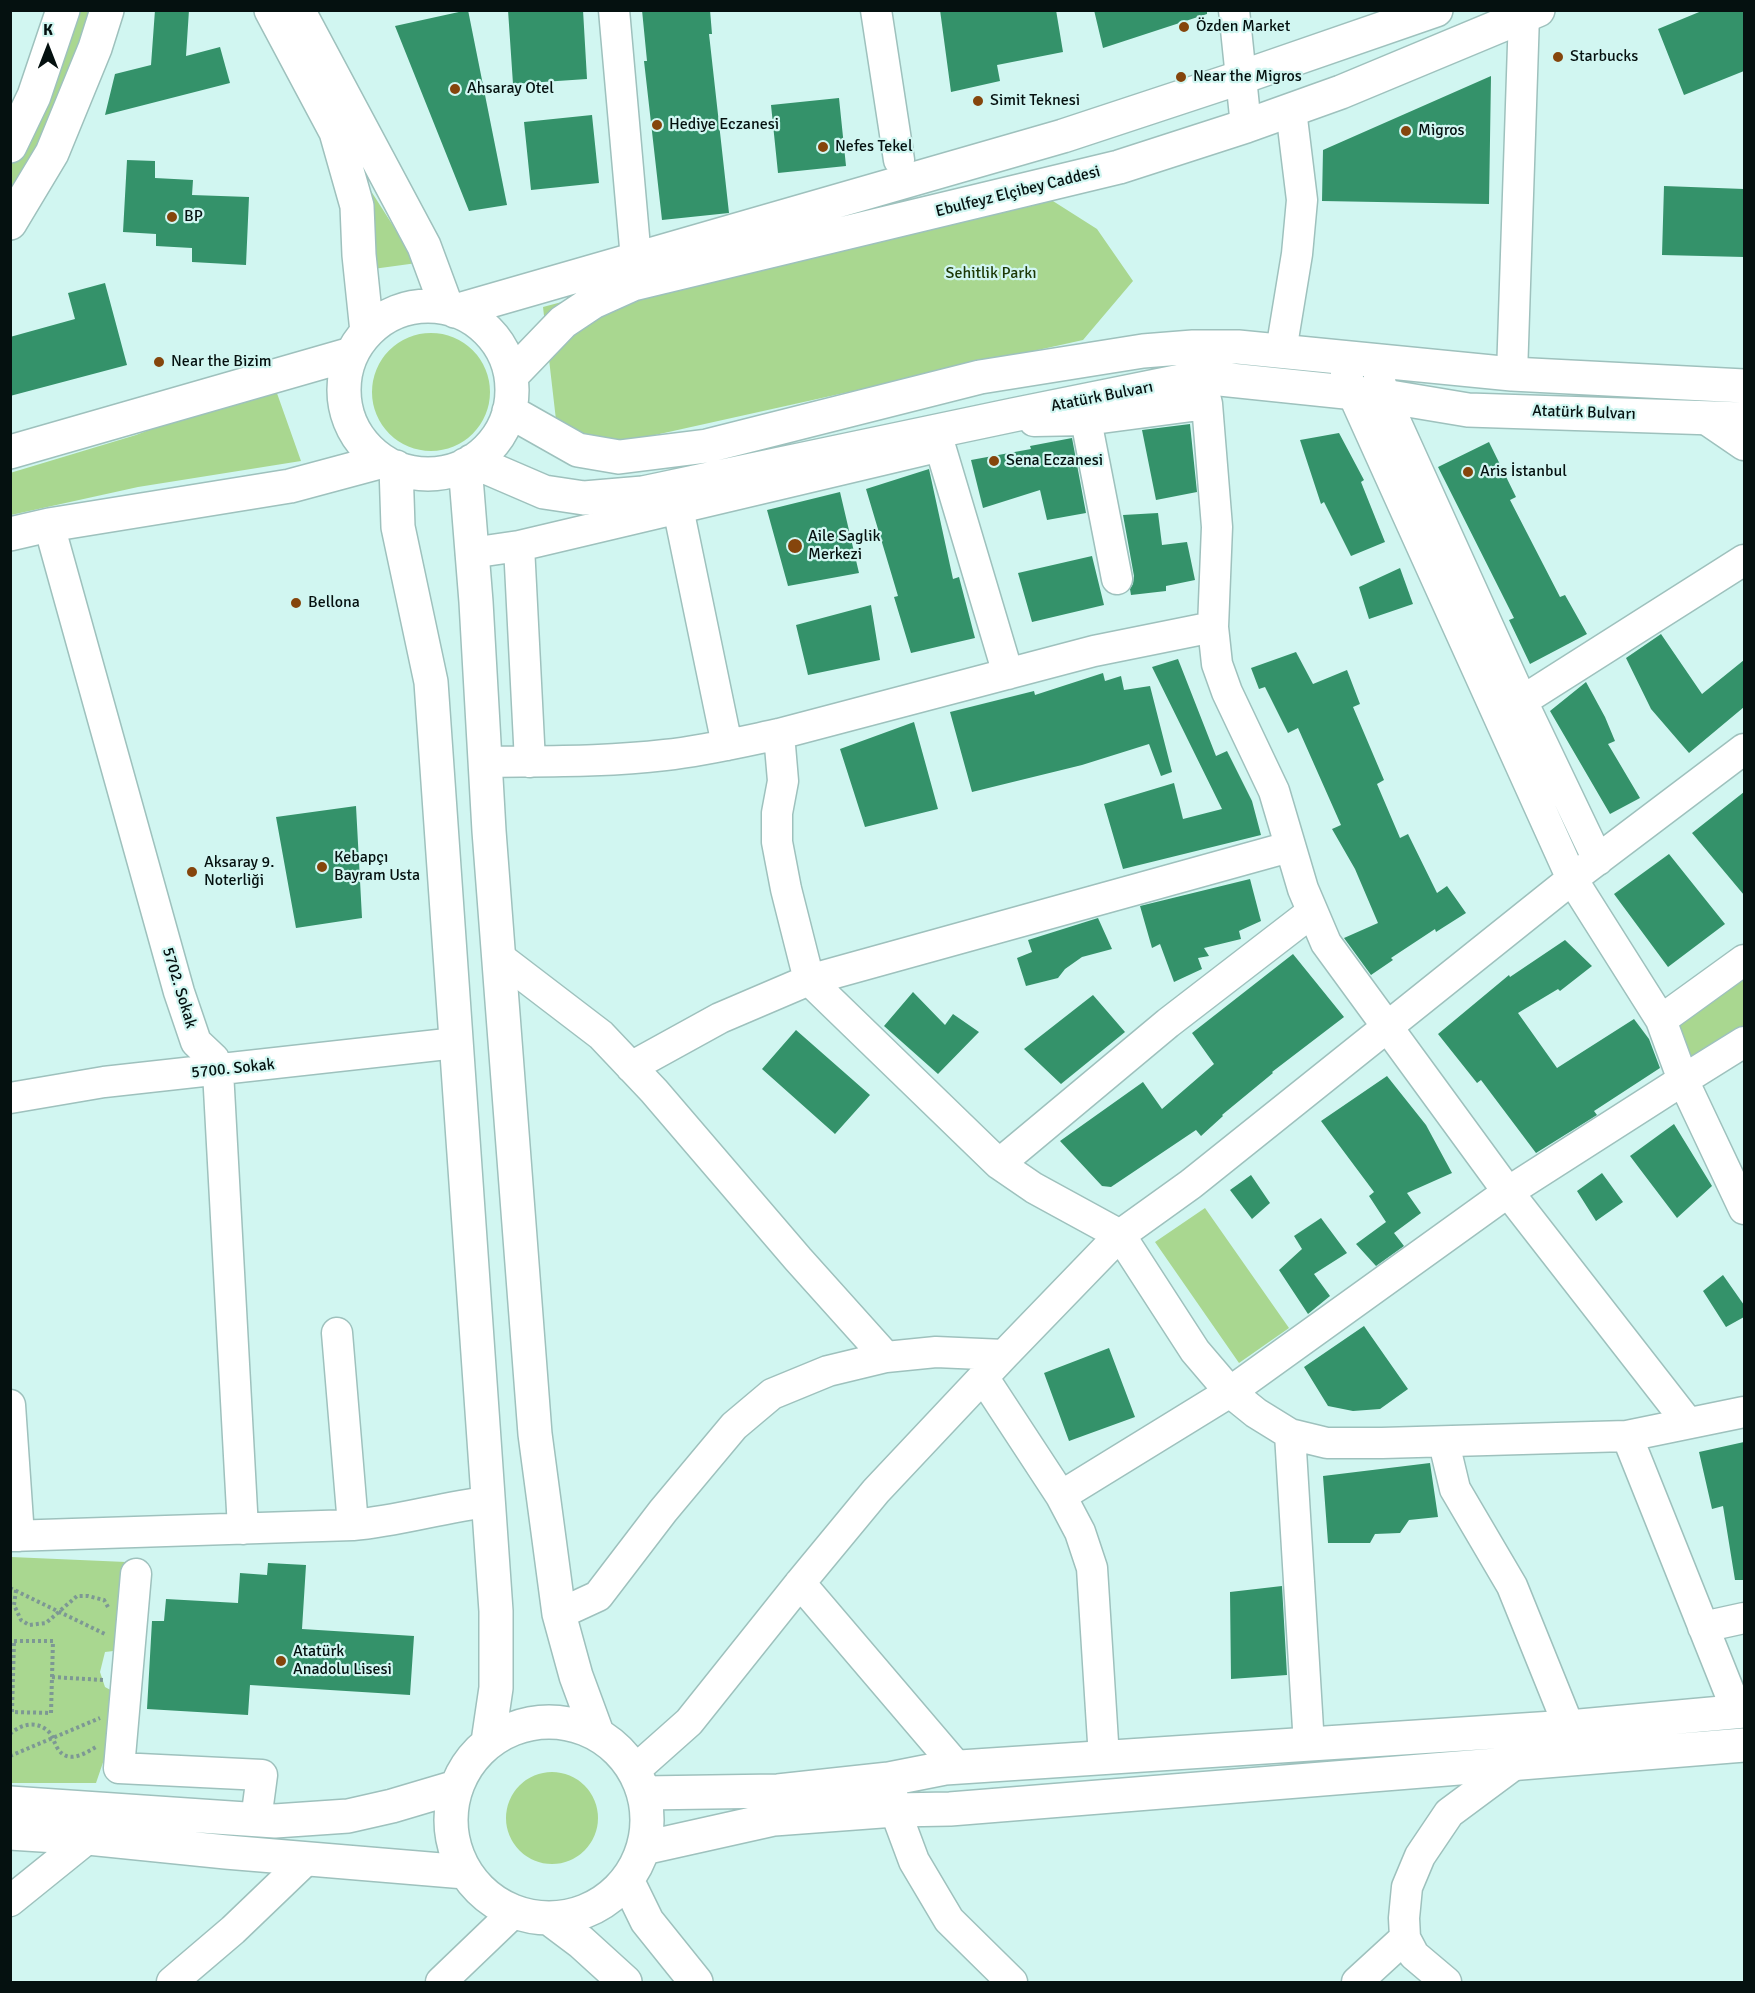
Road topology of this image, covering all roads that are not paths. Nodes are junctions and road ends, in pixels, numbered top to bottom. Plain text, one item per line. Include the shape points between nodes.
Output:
1 (63, 10) edge
2 (107, 10) edge
3 (271, 10) edge
4 (298, 10) edge
5 (614, 10) edge
6 (876, 10) edge
7 (1234, 10) edge
8 (1436, 10) edge
9 (1531, 13) edge
10 (1242, 77) junction
11 (1291, 110) junction
12 (1246, 126) junction
13 (10, 146) edge
14 (899, 160) dead end
15 (10, 224) edge
16 (636, 259) junction
17 (451, 310) junction
18 (359, 343) junction
19 (1193, 347) junction
20 (1281, 351) junction
21 (1341, 356) junction
22 (1375, 359) junction
23 (1512, 374) junction
24 (511, 376) junction
25 (1744, 386) edge
26 (1204, 391) junction
27 (1369, 395) junction
28 (509, 411) junction
29 (1086, 420) junction
30 (1744, 439) edge
31 (20, 443) edge
32 (940, 446) junction
33 (468, 463) junction
34 (389, 464) junction
35 (678, 508) junction
36 (49, 525) junction
37 (10, 534) edge
38 (519, 546) junction
39 (471, 553) junction
40 (1744, 560) edge
41 (1117, 579) dead end
42 (1213, 627) junction
43 (1008, 674) junction
44 (1522, 701) junction
45 (779, 734) junction
46 (727, 745) junction
47 (1744, 749) edge
48 (485, 762) junction
49 (530, 762) junction
50 (1289, 847) junction
51 (1598, 860) junction
52 (1572, 879) junction
53 (1312, 912) junction
54 (499, 957) junction
55 (1744, 960) edge
56 (809, 980) junction
57 (1661, 1020) junction
58 (1386, 1028) junction
59 (1744, 1042) edge
60 (456, 1043) junction
61 (631, 1067) junction
62 (218, 1071) junction
63 (1683, 1080) junction
64 (10, 1098) edge
65 (999, 1164) junction
66 (1508, 1192) junction
67 (1744, 1209) edge
68 (1120, 1235) junction
69 (337, 1333) dead end
70 (1004, 1354) junction
71 (886, 1357) junction
72 (983, 1377) junction
73 (1230, 1392) junction
74 (10, 1406) edge
75 (1744, 1412) edge
76 (1688, 1423) junction
77 (1290, 1434) junction
78 (1627, 1436) junction
79 (1444, 1443) junction
80 (1061, 1496) junction
81 (488, 1502) junction
82 (353, 1525) junction
83 (243, 1529) junction
84 (15, 1536) edge
85 (136, 1574) dead end
86 (800, 1583) junction
87 (559, 1614) junction
88 (1744, 1618) edge
89 (1703, 1627) junction
90 (1741, 1711) edge
91 (1624, 1722) junction
92 (1569, 1727) junction
93 (597, 1733) junction
94 (489, 1742) junction
95 (1309, 1745) junction
96 (1744, 1745) edge
97 (1627, 1755) junction
98 (1104, 1758) junction
99 (1515, 1764) junction
100 (957, 1767) junction
101 (639, 1782) junction
102 (456, 1787) junction
103 (892, 1794) junction
104 (10, 1803) edge
105 (256, 1820) junction
106 (10, 1833) edge
107 (88, 1838) junction
108 (644, 1848) junction
109 (307, 1859) junction
110 (465, 1872) junction
111 (627, 1880) junction
112 (10, 1901) edge
113 (514, 1912) junction
114 (549, 1918) junction
115 (1405, 1938) junction
116 (172, 1983) edge
117 (441, 1983) edge
118 (625, 1983) edge
119 (696, 1983) edge
120 (1012, 1983) edge
121 (1357, 1983) edge
122 (1446, 1983) edge

1 - 13 main road via 34,96
2 - 15 main road via 52,153
3 - 18 main road via 336,132 357,206
4 - 17 main road via 424,246
5 - 16 street
6 - 14 street
7 - 10 street
8 - 10 main road
9 - 11 main road, Ebulfeyz Elçibey Caddesi
9 - 23 street
10 - 12 street
10 - 16 main road via 1063,136
11 - 12 main road, Ebulfeyz Elçibey Caddesi
11 - 20 street via 1302,200
12 - 24 main road, Ebulfeyz Elçibey Caddesi via 1119,167 633,284 593,302 563,322
16 - 17 main road
17 - 18 main road via 426,306 404,310 384,318
17 - 24 main road via 472,319 492,336
18 - 31 main road
18 - 34 main road via 346,371 345,405 358,437
19 - 20 main road, Atatürk Bulvarı
19 - 26 street
19 - 28 main road, Atatürk Bulvarı via 1143,351 980,378 707,446 619,457 578,450
20 - 21 main road, Atatürk Bulvarı
21 - 22 main road, Atatürk Bulvarı
21 - 27 street
22 - 23 main road, Atatürk Bulvarı
22 - 27 street
23 - 25 main road, Atatürk Bulvarı
24 - 28 main road
26 - 27 main road, Atatürk Bulvarı
26 - 29 street
26 - 33 main road, Atatürk Bulvarı via 1013,415 643,493 584,498 544,492
26 - 42 street via 1217,527
27 - 30 main road, Atatürk Bulvarı via 1468,410 1703,417
27 - 44 street
27 - 52 street
28 - 33 main road via 493,443
29 - 32 street via 1040,420
29 - 41 street
32 - 35 street
32 - 43 street
33 - 34 main road via 431,474
33 - 39 main road
34 - 36 main road via 290,486
34 - 60 main road via 398,527 431,682
35 - 38 street
35 - 46 street
36 - 37 main road
36 - 62 street, 5702. Sokak via 179,992 196,1042 214,1059
38 - 39 street
38 - 49 street
39 - 48 main road
40 - 44 street
42 - 43 street via 1094,651
42 - 50 street via 1217,664 1274,791
43 - 45 street
44 - 51 street
45 - 46 street
45 - 56 street via 783,781 777,842
46 - 49 street via 666,755
47 - 51 street
48 - 49 street
48 - 54 main road
50 - 53 street
50 - 56 street
51 - 52 street
52 - 57 street
52 - 58 street
53 - 58 street via 1326,943
53 - 65 street via 1168,1023
54 - 61 street via 601,1035
54 - 87 main road via 535,1434
55 - 57 street
56 - 61 street via 720,1018
56 - 65 street
57 - 63 street
58 - 66 street
58 - 68 street via 1191,1184
59 - 63 street
60 - 62 street, 5700. Sokak
60 - 81 main road
61 - 71 street
62 - 64 street, 5700. Sokak via 104,1082
62 - 83 street
63 - 66 street
63 - 67 street
65 - 68 street
66 - 73 street
66 - 76 street
68 - 70 street
68 - 73 street via 1195,1351
69 - 82 street
70 - 71 street via 936,1352
70 - 72 street
71 - 87 street via 828,1371 772,1394 734,1426 598,1596
72 - 80 street
72 - 86 street via 876,1491
73 - 77 street
73 - 80 street
74 - 84 street
75 - 76 street
76 - 78 street
77 - 79 street via 1327,1443
77 - 95 street
78 - 79 street
78 - 89 street
79 - 92 street via 1455,1489 1512,1586
80 - 98 street via 1080,1532 1092,1568
81 - 82 street
81 - 94 main road via 496,1611 496,1688
82 - 83 street
83 - 84 street
85 - 105 street via 119,1768 262,1775
86 - 100 street
86 - 101 street
87 - 93 main road
88 - 89 street
89 - 90 street
90 - 91 main road
91 - 92 main road
91 - 97 street
92 - 95 main road
93 - 94 main road via 552,1722 521,1725
93 - 101 main road via 616,1747
94 - 102 main road via 466,1766
95 - 98 main road
96 - 97 main road
97 - 99 main road
98 - 100 main road
99 - 103 main road via 950,1809
99 - 115 street via 1449,1813 1420,1856 1407,1887
100 - 103 main road
101 - 103 main road
101 - 108 main road via 647,1807
102 - 105 main road via 348,1816
102 - 110 main road via 450,1817 452,1836
103 - 108 main road
103 - 120 street via 914,1861 949,1920
104 - 105 main road
106 - 107 main road
107 - 109 main road
107 - 112 street
108 - 111 main road
109 - 110 main road
109 - 116 street
110 - 113 main road via 487,1896
111 - 114 main road via 615,1894 585,1912
111 - 119 main road via 647,1921
113 - 114 main road
113 - 117 street
114 - 118 main road
115 - 121 street
115 - 122 street via 1414,1955

